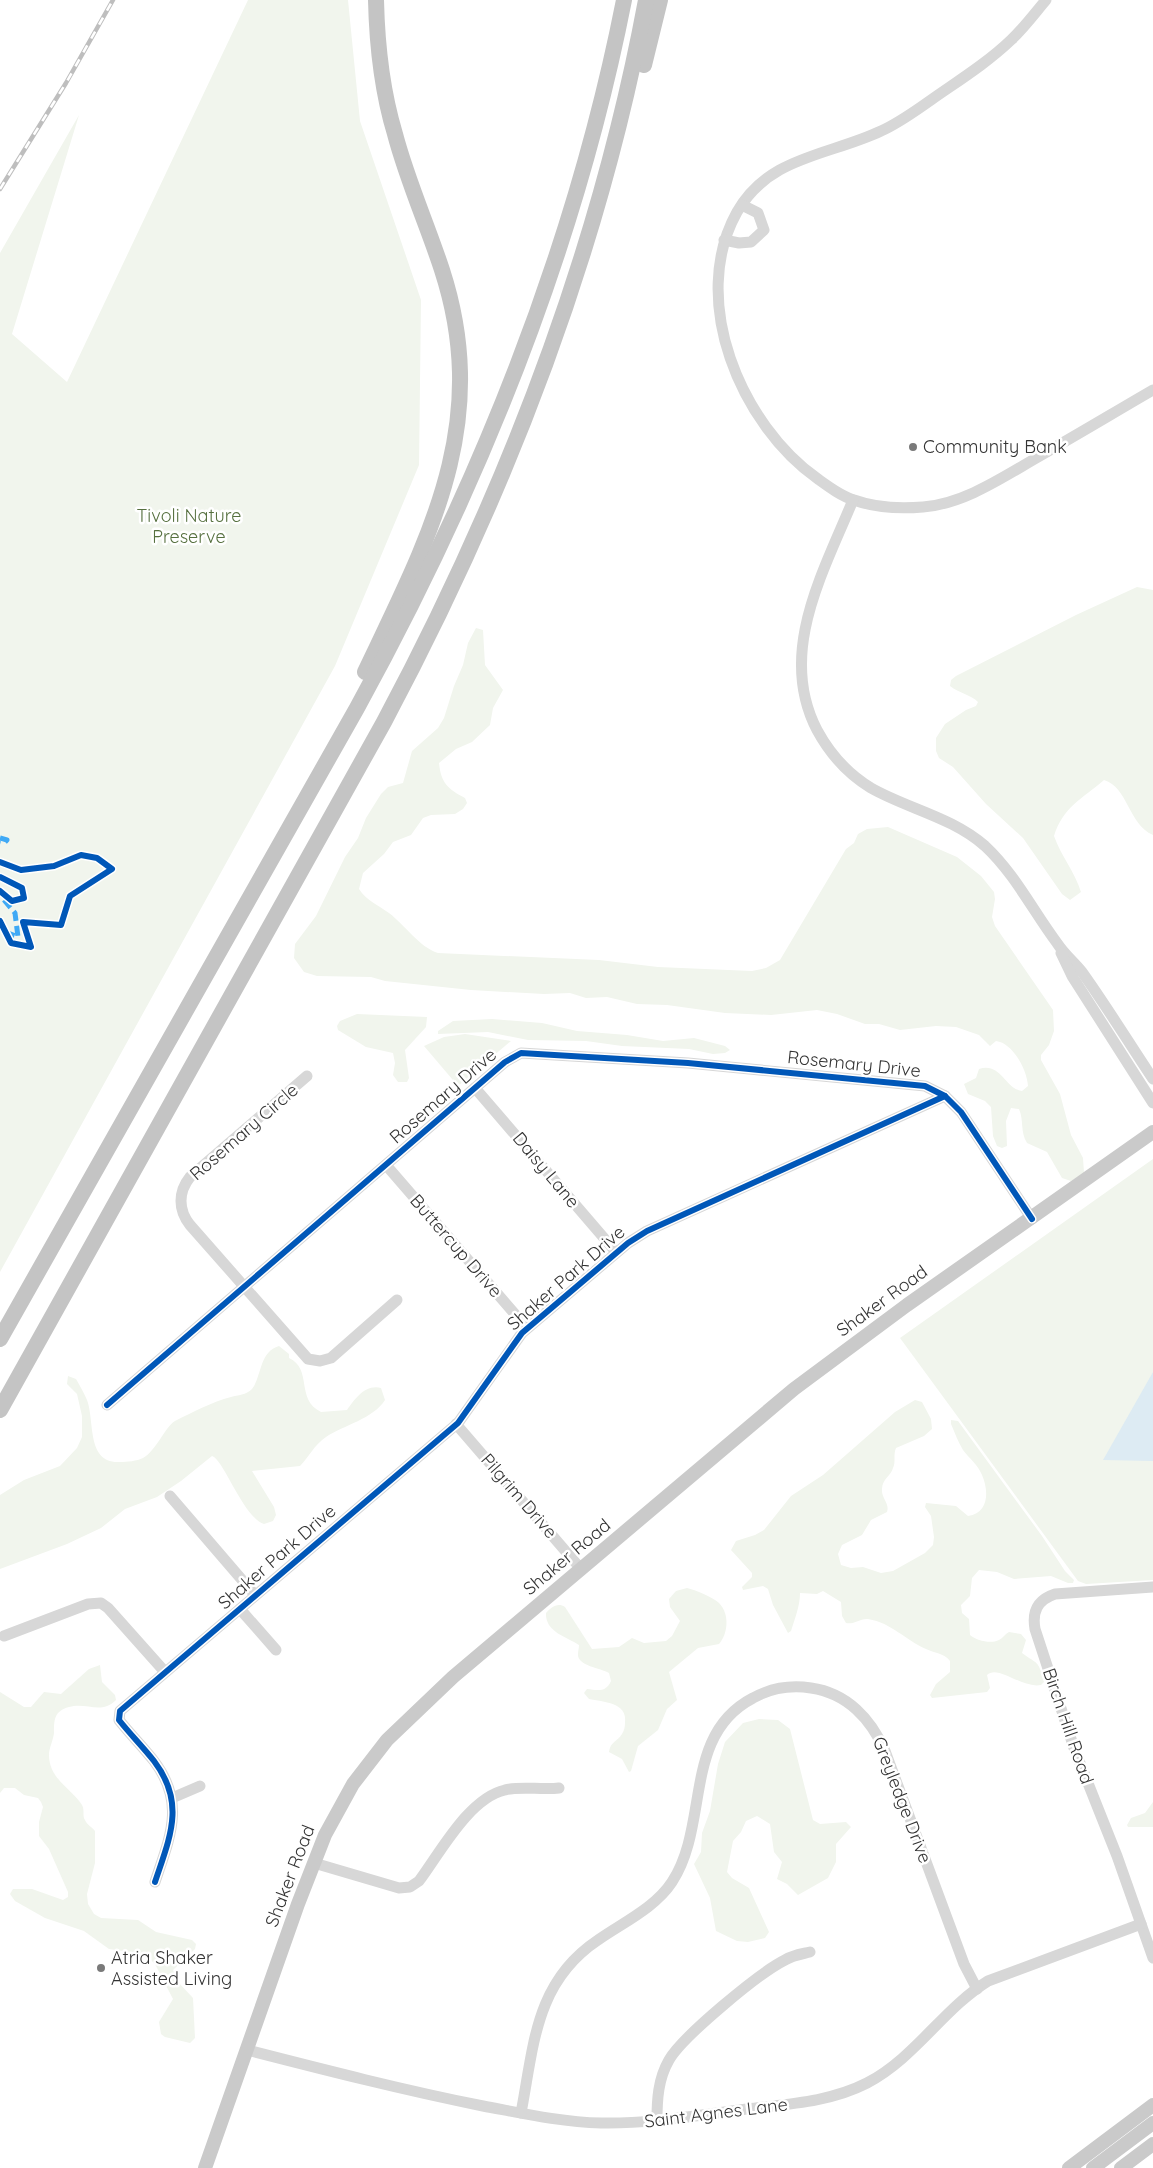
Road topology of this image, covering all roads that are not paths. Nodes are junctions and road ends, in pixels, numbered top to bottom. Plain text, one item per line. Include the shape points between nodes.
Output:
1 (376, 0) edge
2 (624, 0) edge
3 (646, 0) edge
4 (660, 0) edge
5 (1046, 0) edge
6 (742, 206) junction
7 (596, 210) junction
8 (724, 240) junction
9 (1153, 390) edge
10 (853, 500) junction
11 (308, 791) junction
12 (1058, 945) junction
13 (307, 1076) dead end
14 (1153, 1079) edge
15 (475, 1088) junction
16 (945, 1096) junction
17 (1153, 1103) edge
18 (1153, 1132) edge
19 (386, 1165) junction
20 (1032, 1219) junction
21 (616, 1252) junction
22 (244, 1285) junction
23 (397, 1300) dead end
24 (527, 1328) junction
25 (0, 1339) edge
26 (108, 1404) dead end
27 (0, 1410) edge
28 (456, 1424) junction
29 (170, 1496) dead end
30 (581, 1569) junction
31 (1153, 1587) edge
32 (255, 1595) junction
33 (240, 1609) junction
34 (4, 1636) dead end
35 (276, 1650) dead end
36 (164, 1672) junction
37 (200, 1786) dead end
38 (559, 1788) dead end
39 (172, 1798) junction
40 (314, 1863) junction
41 (155, 1882) dead end
42 (1142, 1924) junction
43 (810, 1952) dead end
44 (1153, 1958) edge
45 (977, 1989) junction
46 (247, 2050) junction
47 (1153, 2104) edge
48 (521, 2113) junction
49 (657, 2120) junction
50 (1153, 2123) edge
51 (1150, 2145) edge
52 (205, 2168) edge
53 (1069, 2168) edge
54 (1093, 2168) edge
55 (1121, 2168) edge

1 - 11 highway via 380,60 388,110 442,270 455,320 461,369 460,416 451,466 428,537
2 - 11 highway via 600,107 575,195 508,391 427,576
3 - 7 highway
4 - 7 highway via 633,101
5 - 6 street via 1011,40 978,68 881,132 776,170 757,185
6 - 8 street
6 - 8 street via 758,213 764,230 751,242
7 - 27 highway via 566,308 513,449 474,542 430,633 226,1008
8 - 10 street via 719,279 721,322 740,384 774,440 800,466
9 - 10 street via 965,496 940,505 895,508
10 - 12 street via 810,610 802,641 803,690 815,726 839,762 862,782 950,822 983,844 1012,876
11 - 25 highway
12 - 14 street via 1081,970
12 - 17 street via 1072,976
13 - 22 street, Rosemary Circle via 193,1173 182,1189 180,1203 187,1221
15 - 16 street, Rosemary Drive via 508,1059 528,1052 911,1084 930,1088
15 - 19 street, Rosemary Drive
15 - 21 street, Daisy Lane
16 - 20 street via 961,1112
16 - 21 street, Shaker Park Drive via 646,1231
18 - 20 main road, Shaker Road
19 - 22 street, Rosemary Drive
19 - 24 street, Buttercup Drive
20 - 30 main road, Shaker Road via 807,1379
21 - 24 street, Shaker Park Drive
22 - 23 street, Rosemary Circle via 302,1353 317,1361 333,1356
22 - 26 street, Rosemary Drive
24 - 28 street, Shaker Park Drive via 512,1344
28 - 30 street, Pilgrim Drive
28 - 32 street, Shaker Park Drive
29 - 32 street
30 - 40 main road, Shaker Road via 429,1698 387,1740 338,1809
31 - 42 street, Birch Hill Road via 1055,1594 1038,1605 1034,1618 1074,1748
32 - 33 street, Shaker Park Drive
33 - 35 street
33 - 36 street, Shaker Park Drive
34 - 36 street via 98,1602 108,1608
36 - 39 street, Shaker Park Drive via 118,1716 161,1771
37 - 39 street
38 - 40 street via 507,1789 483,1800 470,1812 419,1881 410,1887 399,1888
39 - 41 street via 170,1834
40 - 46 main road, Shaker Road
42 - 44 street, Birch Hill Road
42 - 45 street, Saint Agnes Lane via 1019,1968
43 - 49 street via 788,1958 766,1972 680,2045 664,2069
45 - 48 street, Greyledge Drive via 965,1968 874,1728 855,1708 828,1692 809,1687 773,1690 739,1706 714,1734 684,1854 667,1888 652,1903 576,1956 553,1985 539,2019
45 - 49 street, Saint Agnes Lane via 905,2057 882,2075 858,2087 816,2100
46 - 48 street, Saint Agnes Lane via 405,2089
46 - 52 main road, Shaker Road
47 - 53 main road
48 - 49 street, Saint Agnes Lane via 601,2123
50 - 54 main road
51 - 55 main road

